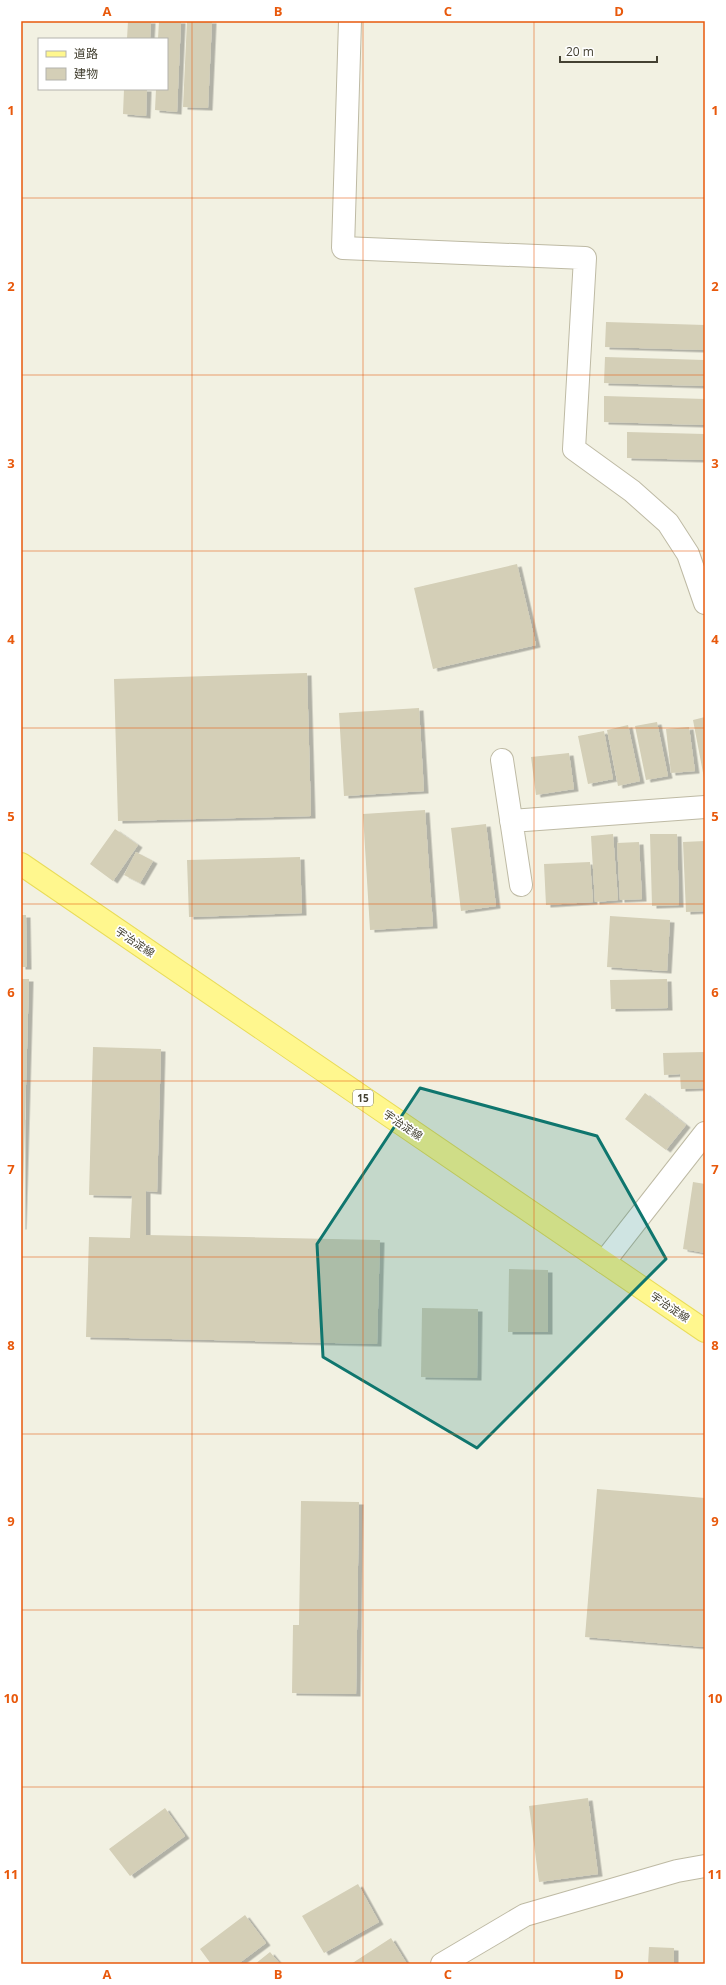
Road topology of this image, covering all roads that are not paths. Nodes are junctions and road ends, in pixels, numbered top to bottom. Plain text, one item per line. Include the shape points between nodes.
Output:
1 (350, 21) edge
2 (705, 604) edge
3 (502, 760) dead end
4 (705, 807) edge
5 (511, 821) junction
6 (21, 864) edge
7 (521, 885) dead end
8 (705, 1133) edge
9 (604, 1262) junction
10 (705, 1331) edge
11 (705, 1866) edge
12 (442, 1964) edge

1 - 2 street via 343,248 585,258 574,448 632,491 668,523 688,554
3 - 5 street
4 - 5 street
5 - 7 street
6 - 9 main road, 宇治淀線 / 15
8 - 9 street
9 - 10 main road, 宇治淀線 / 15
11 - 12 street via 677,1871 525,1915

